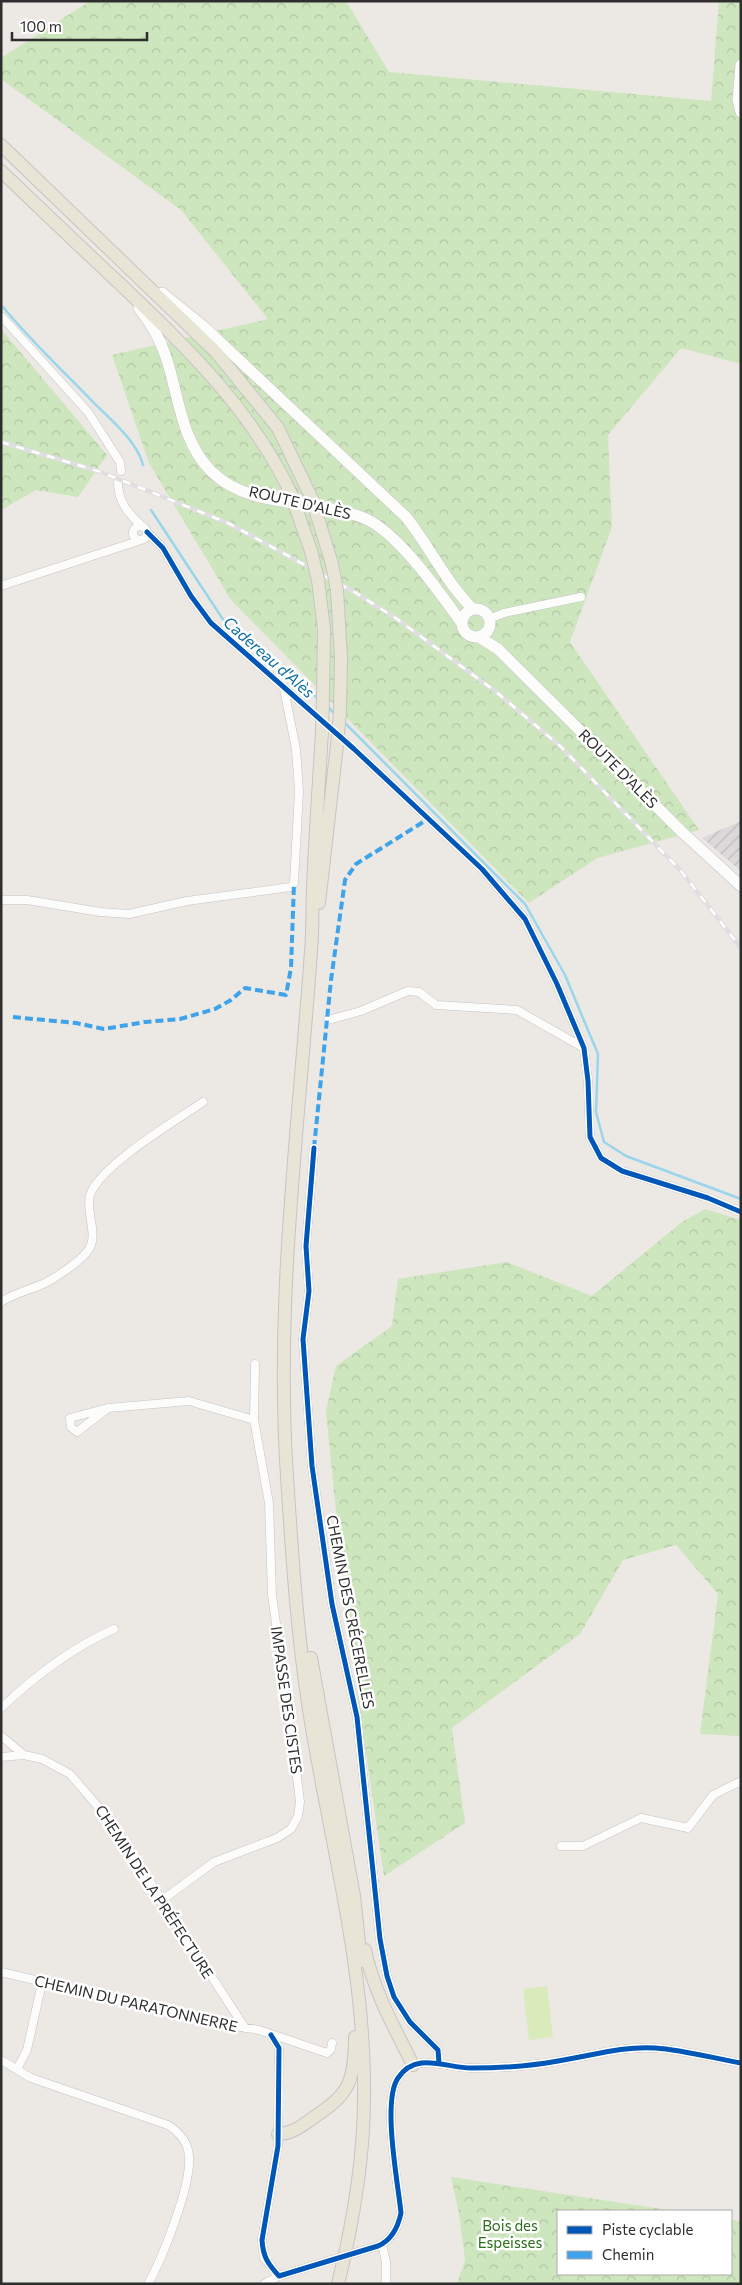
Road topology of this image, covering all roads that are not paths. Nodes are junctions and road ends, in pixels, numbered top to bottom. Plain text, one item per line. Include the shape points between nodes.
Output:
1 (741, 65) edge
2 (741, 112) edge
3 (1, 145) edge
4 (1, 171) edge
5 (127, 265) junction
6 (126, 290) junction
7 (1, 316) edge
8 (121, 471) dead end
9 (118, 482) dead end
10 (140, 534) junction
11 (1, 586) edge
12 (581, 597) dead end
13 (473, 609) junction
14 (462, 622) junction
15 (489, 624) junction
16 (479, 637) junction
17 (498, 649) junction
18 (284, 689) junction
19 (307, 708) tunnel mouth
20 (354, 750) tunnel mouth
21 (741, 886) edge
22 (1, 900) edge
23 (312, 948) junction
24 (328, 1020) dead end
25 (584, 1048) junction
26 (204, 1102) dead end
27 (314, 1148) dead end
28 (741, 1212) edge
29 (1, 1302) edge
30 (255, 1364) dead end
31 (108, 1408) junction
32 (254, 1420) junction
33 (296, 1578) junction
34 (114, 1629) dead end
35 (1, 1708) edge
36 (1, 1736) edge
37 (24, 1756) junction
38 (1, 1757) edge
39 (741, 1781) edge
40 (561, 1846) dead end
41 (354, 1896) junction
42 (161, 1901) junction
43 (1, 1972) edge
44 (356, 1980) junction
45 (42, 1983) junction
46 (245, 2028) junction
47 (271, 2035) junction
48 (332, 2043) dead end
49 (1, 2060) edge
50 (439, 2063) junction
51 (741, 2063) edge
52 (413, 2065) junction
53 (17, 2069) junction
54 (278, 2134) junction
55 (380, 2245) junction
56 (279, 2276) junction
57 (148, 2284) edge
58 (264, 2284) edge
59 (338, 2284) edge
60 (346, 2284) edge
61 (386, 2284) edge

1 - 2 main road via 738,100
3 - 5 main road
4 - 6 main road
5 - 13 main road via 203,326 406,517 454,588
5 - 23 main road, bridge via 216,352 262,407 288,446 314,507 332,564 341,658 340,712
6 - 14 main road, ROUTE D'ALÈS via 152,324 189,440 213,473 242,490 275,500 352,514 376,525 395,541
6 - 23 main road, bridge via 172,333 237,406 266,447 295,503 311,551 324,629
7 - 8 street via 88,412 120,462
9 - 10 street via 119,498
10 - 11 street via 128,542
10 - 18 street via 163,548 211,623
12 - 15 street via 504,613
13 - 14 main road via 465,614
13 - 15 main road via 481,610
14 - 16 main road via 466,634
15 - 16 main road
15 - 17 main road, ROUTE D'ALÈS
16 - 17 main road, ROUTE D'ALÈS
17 - 21 main road, ROUTE D'ALÈS via 682,832
18 - 19 street
18 - 22 street via 296,750 299,791 294,883 290,887 187,901 129,914 27,900
20 - 25 street via 482,869 525,919
23 - 33 main road via 292,1192 284,1380 286,1472
24 - 25 street via 408,991 419,992 436,1005 517,1010
25 - 28 street via 590,1137 601,1158 622,1171
26 - 29 street via 106,1172 91,1193 88,1210 94,1237 87,1253 45,1283
27 - 50 street, CHEMIN DES CRÉCERELLES via 306,1246 309,1291 303,1339 312,1466 332,1604 357,1717 380,1939 387,1976 394,1997 410,2022 438,2050
30 - 32 street, IMPASSE DES CISTES
31 - 31 street via 70,1418 71,1427 77,1432
31 - 32 street via 189,1400
32 - 42 street, IMPASSE DES CISTES via 269,1503 272,1594 300,1802 298,1816 284,1834 214,1862
33 - 41 main road
33 - 44 main road via 309,1708
34 - 35 street via 48,1667
36 - 37 street, CHEMIN DE LA PRÉFECTURE
37 - 38 street
37 - 42 street, CHEMIN DE LA PRÉFECTURE via 42,1759 70,1774 112,1823
39 - 40 street via 712,1795 688,1828 641,1818 583,1846
41 - 52 main road via 370,1974
41 - 60 main road via 369,2030 372,2090 363,2202
42 - 46 street, CHEMIN DE LA PRÉFECTURE
43 - 45 street, CHEMIN DU PARATONNERRE
44 - 54 main road via 354,2059 346,2088 336,2102 303,2125
44 - 59 main road via 363,2063 362,2141 355,2208
45 - 46 street, CHEMIN DU PARATONNERRE
45 - 53 street via 27,2050
46 - 47 street, CHEMIN DU PARATONNERRE
47 - 48 street, CHEMIN DU PARATONNERRE via 327,2053
47 - 54 street via 279,2048
49 - 53 street
50 - 51 street via 470,2068 555,2062 619,2048 656,2048
50 - 52 street
52 - 55 street via 398,2078 392,2089 391,2120 401,2213 398,2226
53 - 57 street via 31,2078 168,2125 183,2139 189,2156 180,2203 160,2262
54 - 56 street via 262,2240 264,2258
55 - 56 street, bridge
55 - 61 street via 386,2262
56 - 58 street

